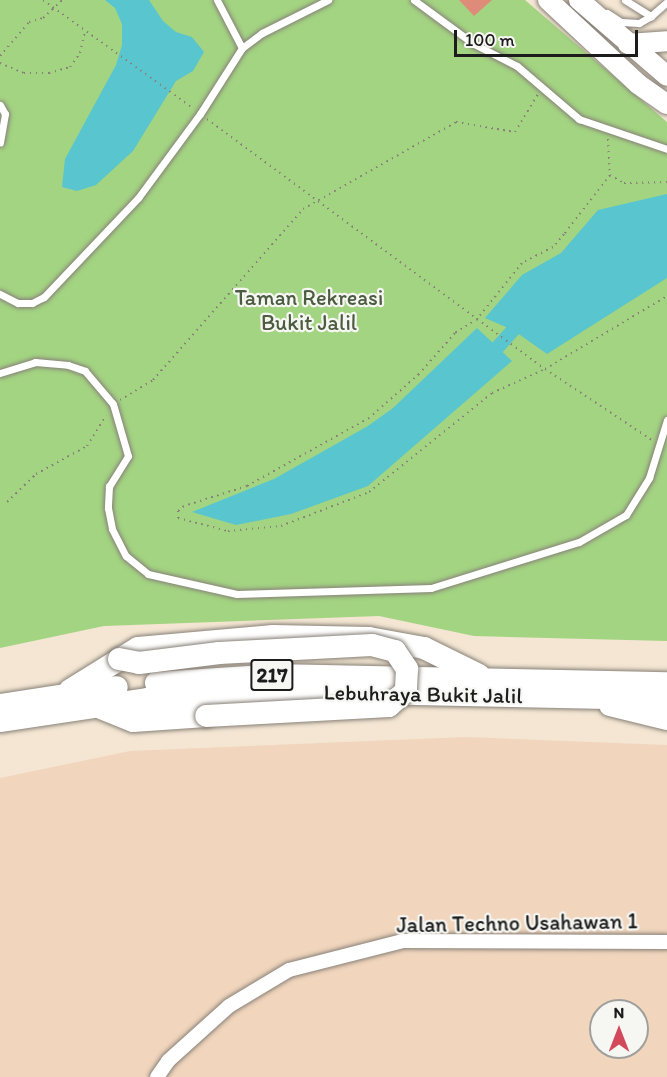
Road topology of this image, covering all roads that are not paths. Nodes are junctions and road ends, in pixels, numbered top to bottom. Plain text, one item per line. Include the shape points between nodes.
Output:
1 (217, 0) edge
2 (328, 0) edge
3 (414, 0) edge
4 (549, 0) edge
5 (582, 0) edge
6 (625, 0) edge
7 (667, 2) edge
8 (651, 16) junction
9 (667, 41) edge
10 (628, 44) junction
11 (667, 47) edge
12 (242, 48) junction
13 (623, 70) junction
14 (661, 73) edge
15 (667, 103) edge
16 (0, 105) edge
17 (0, 143) edge
18 (667, 149) edge
19 (0, 294) edge
20 (0, 373) edge
21 (667, 420) edge
22 (119, 659) junction
23 (667, 671) edge
24 (483, 678) junction
25 (642, 683) junction
26 (667, 683) edge
27 (63, 694) junction
28 (580, 697) junction
29 (667, 699) edge
30 (0, 705) edge
31 (94, 705) junction
32 (667, 719) edge
33 (0, 721) edge
34 (667, 942) edge
35 (158, 1077) edge

1 - 12 lane
2 - 12 lane via 262,33
3 - 18 lane via 474,44 517,66 579,119
4 - 13 main road
5 - 8 lane via 621,22 639,23
5 - 10 main road
6 - 8 lane
7 - 8 lane
9 - 10 main road
10 - 14 main road
11 - 14 street
12 - 19 lane via 200,114 138,198 44,297 32,303 18,303
13 - 14 main road
13 - 15 main road
14 - 15 main road
16 - 17 lane via 4,114
20 - 21 lane via 35,362 85,371 113,404 128,456 109,486 108,508 112,529 126,556 148,574 237,594 431,588 579,542 626,515 649,477
22 - 24 highway via 138,648 171,642 273,636 350,637 424,648
22 - 27 highway
22 - 31 highway, bridge via 140,663 219,653 372,645 395,651 407,669 406,691 389,706 133,721
23 - 25 highway
24 - 25 highway, Lebuhraya Bukit Jalil / 217
24 - 27 highway, Lebuhraya Bukit Jalil / 217 via 219,677
25 - 26 highway, Lebuhraya Bukit Jalil / 217
27 - 30 highway, Lebuhraya Bukit Jalil / 217
28 - 29 highway, Lebuhraya Bukit Jalil / 217
28 - 31 highway, Lebuhraya Bukit Jalil / 217 via 273,691
28 - 32 highway
31 - 33 highway, Lebuhraya Bukit Jalil / 217
34 - 35 street, Jalan Techno Usahawan 1 via 403,941 289,970 229,1006 168,1061

